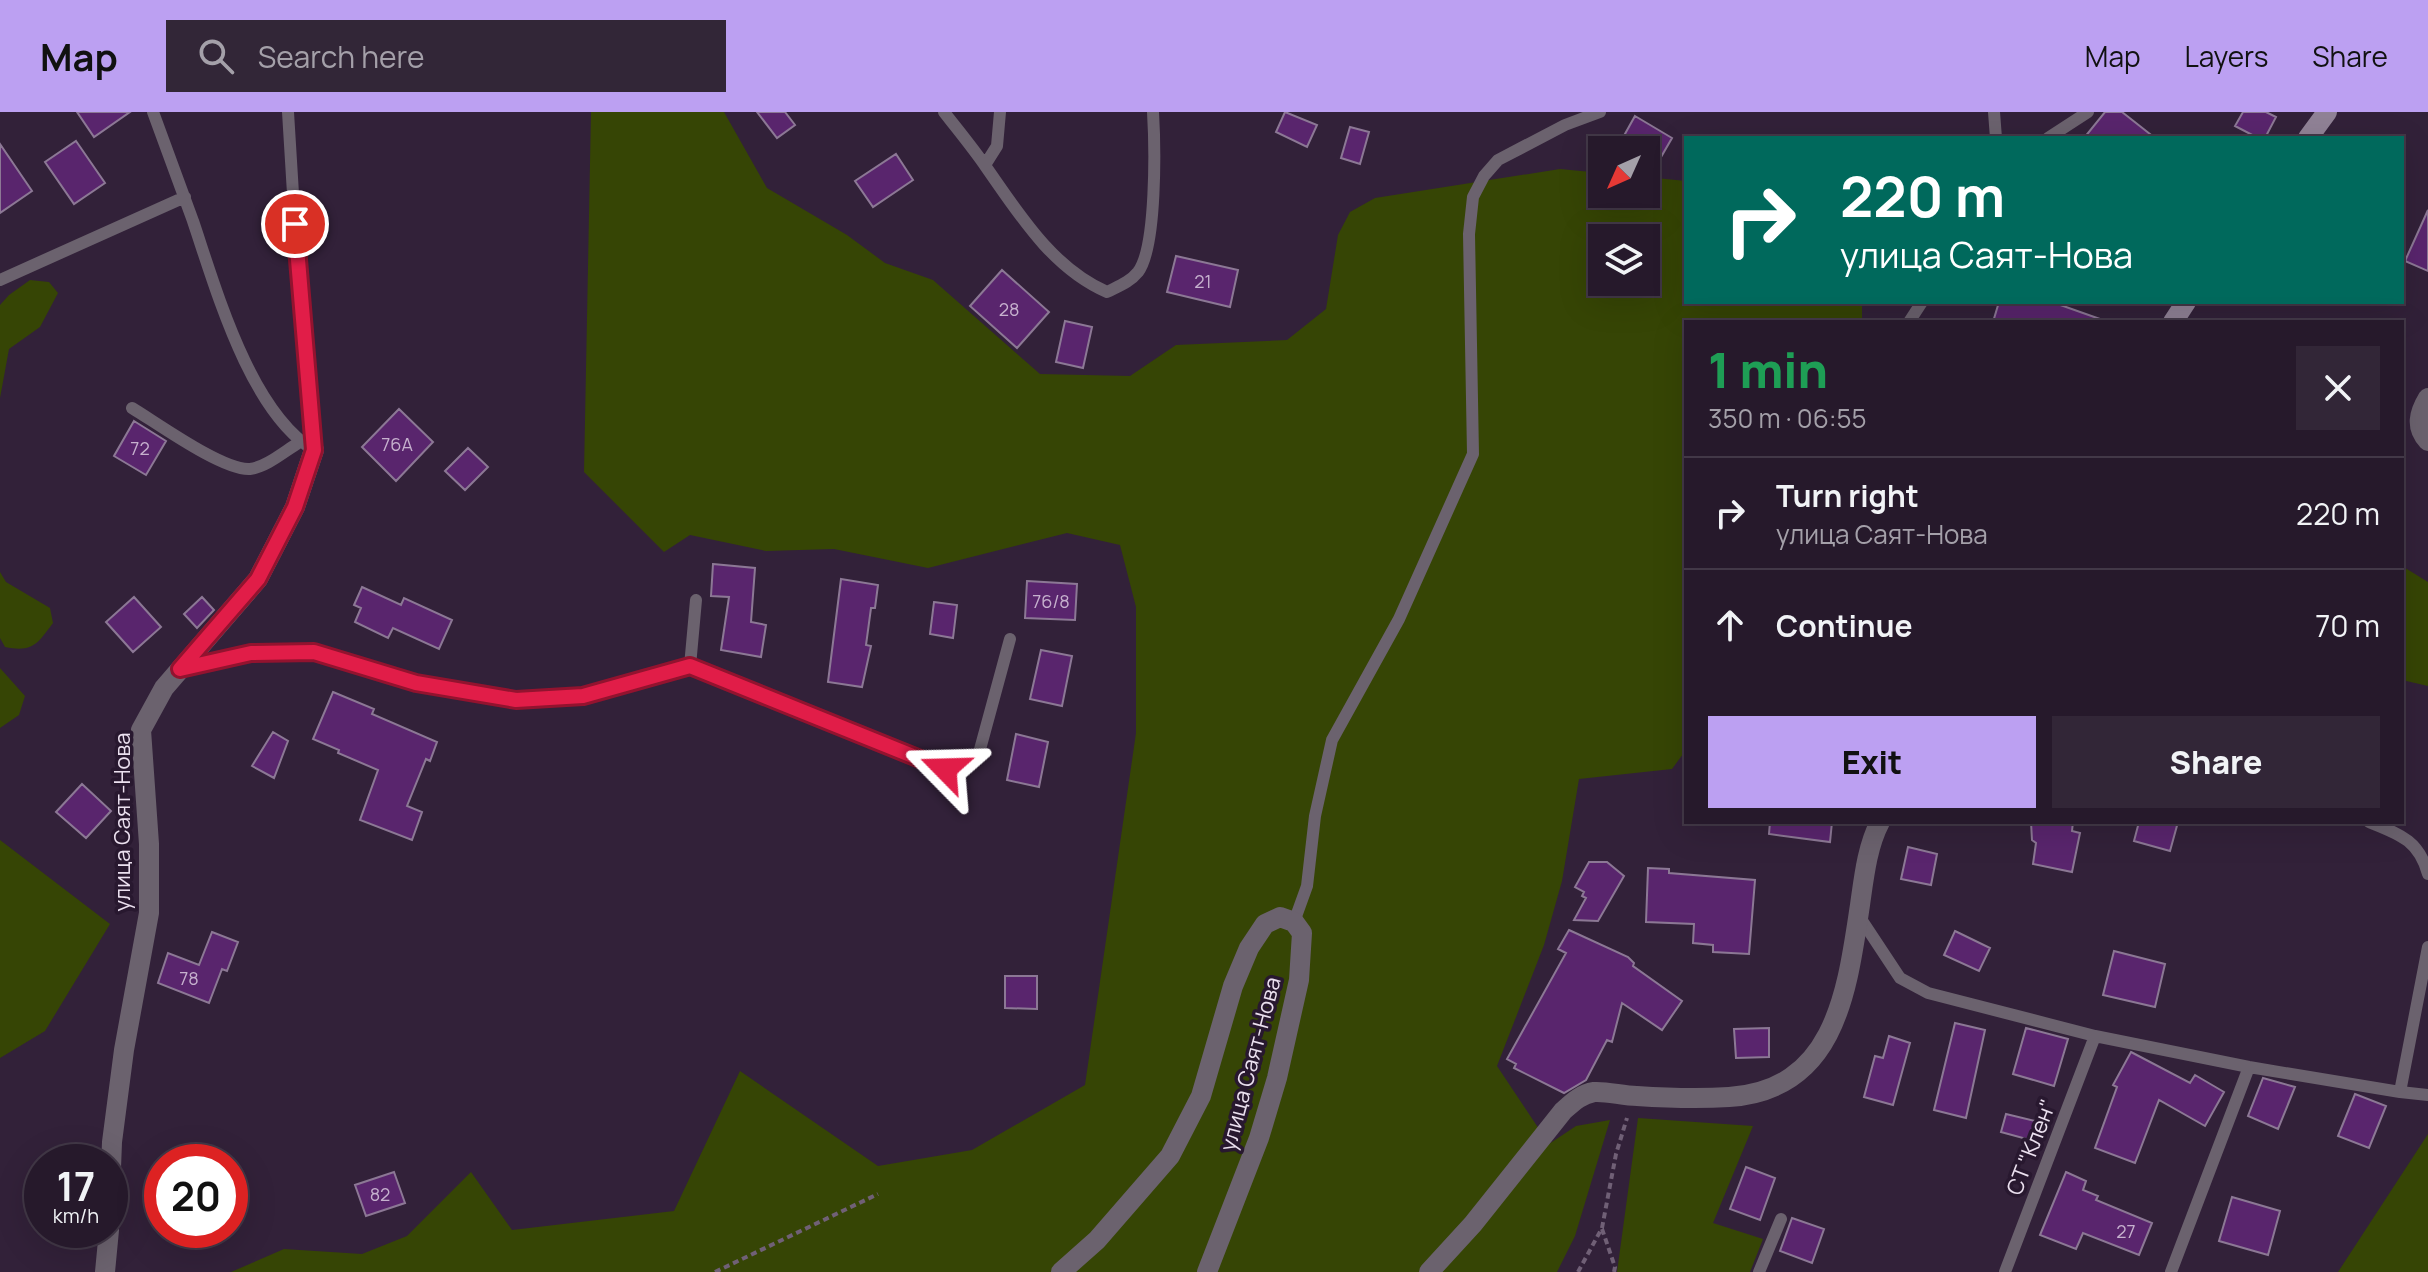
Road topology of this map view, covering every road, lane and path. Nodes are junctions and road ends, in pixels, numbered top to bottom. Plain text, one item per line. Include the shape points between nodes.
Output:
1 (153, 112) edge
2 (288, 112) edge
3 (944, 112) edge
4 (1000, 112) edge
5 (1153, 112) edge
6 (1600, 112) edge
7 (1994, 112) edge
8 (2088, 112) edge
9 (2327, 112) edge
10 (1996, 136) edge
11 (2051, 136) edge
12 (2309, 136) edge
13 (985, 165) junction
14 (185, 197) junction
15 (0, 280) edge
16 (2428, 398) edge
17 (132, 408) dead end
18 (2428, 441) edge
19 (307, 446) junction
20 (696, 600) dead end
21 (1010, 639) dead end
22 (690, 666) junction
23 (180, 669) junction
24 (1879, 824) edge
25 (2373, 824) edge
26 (2428, 874) edge
27 (1859, 916) junction
28 (1294, 922) junction
29 (2428, 947) edge
30 (2095, 1036) junction
31 (2249, 1067) junction
32 (2400, 1092) junction
33 (2428, 1095) edge
34 (1633, 1096) junction
35 (112, 1144) edge
36 (878, 1194) dead end
37 (1781, 1219) dead end
38 (1602, 1228) junction
39 (107, 1248) edge
40 (105, 1272) edge
41 (715, 1272) edge
42 (1061, 1272) edge
43 (1207, 1272) edge
44 (1429, 1272) edge
45 (1578, 1272) edge
46 (1614, 1272) edge
47 (1759, 1272) edge
48 (2005, 1272) edge
49 (2171, 1272) edge

1 - 14 lane
2 - 19 lane
3 - 13 lane
4 - 13 lane via 997,146
5 - 13 lane via 1148,253 1127,283 1107,292 1066,267 1016,212
6 - 28 lane via 1498,160 1473,197 1473,454 1399,619 1332,740 1307,886
7 - 10 lane
8 - 11 lane
9 - 12 street
14 - 15 lane
14 - 19 lane via 225,315 255,380 271,408
16 - 18 street via 2419,421
17 - 19 lane via 225,464 250,469
19 - 23 street, улица Саят-Нова via 295,507 258,579
20 - 22 lane
21 - 22 lane via 979,753 961,768 945,769
22 - 23 lane via 583,696 516,700 416,683 314,652 251,653
23 - 35 street, улица Саят-Нова via 141,730 149,913
24 - 27 street
25 - 26 lane via 2419,849
27 - 30 lane via 1900,978 1912,986
27 - 34 street via 1838,1010 1825,1044 1808,1065 1785,1082 1745,1096
28 - 42 street, улица Саят-Нова via 1280,917 1265,924 1249,948 1201,1096 1170,1156 1097,1240
28 - 43 street, улица Саят-Нова via 1302,933 1299,980 1277,1078
29 - 32 lane
30 - 31 lane
30 - 48 lane, СТ "Клен"
31 - 32 lane
31 - 49 lane
32 - 33 lane
34 - 38 path
34 - 44 street via 1594,1092 1563,1111
36 - 41 path
37 - 47 lane
38 - 45 path
38 - 46 path
39 - 40 street

